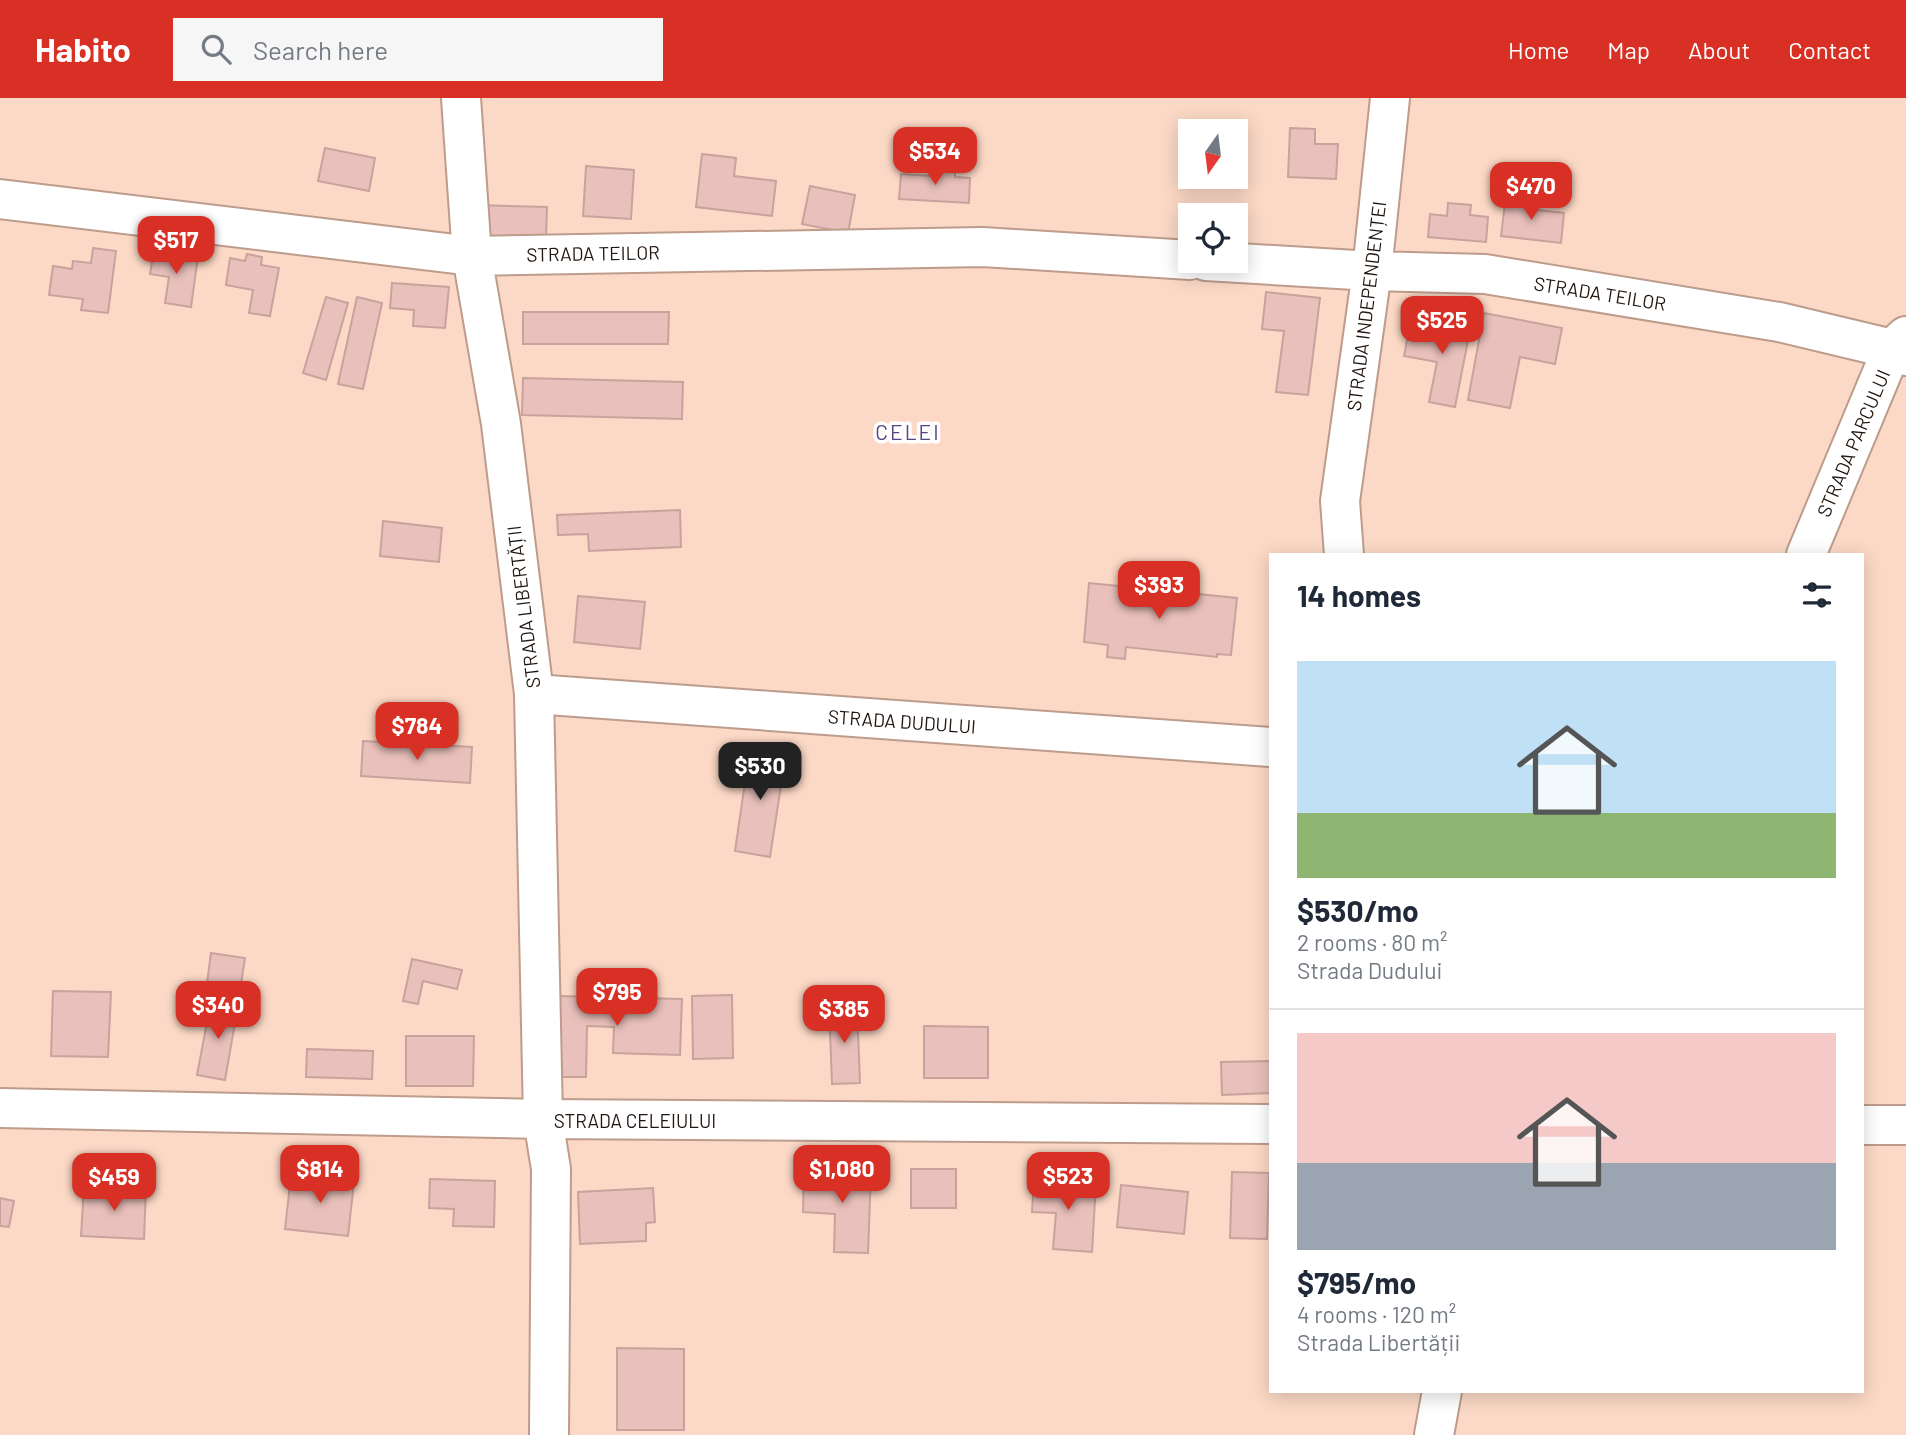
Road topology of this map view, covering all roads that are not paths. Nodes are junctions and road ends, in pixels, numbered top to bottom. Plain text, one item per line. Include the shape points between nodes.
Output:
1 (461, 98) edge
2 (1390, 98) edge
3 (0, 199) edge
4 (472, 256) junction
5 (1178, 259) edge
6 (1248, 264) edge
7 (1372, 271) junction
8 (1901, 347) edge
9 (1344, 553) edge
10 (1808, 553) edge
11 (534, 694) junction
12 (1269, 747) edge
13 (0, 1108) edge
14 (543, 1119) junction
15 (1269, 1124) edge
16 (1864, 1125) edge
17 (1906, 1125) edge
18 (1442, 1393) edge
19 (549, 1435) edge
20 (1434, 1435) edge

1 - 4 street, STRADA LIBERTĂȚII
2 - 7 street, STRADA INDEPENDENȚEI
3 - 4 street, STRADA TEILOR
4 - 5 street, STRADA TEILOR via 983,247
4 - 11 street, STRADA LIBERTĂȚII via 501,424
6 - 7 street, STRADA TEILOR
7 - 8 street, STRADA TEILOR via 1485,274 1779,322
7 - 9 street, STRADA INDEPENDENȚEI via 1340,501
8 - 10 street, STRADA PARCULUI
11 - 12 street, STRADA DUDULUI
11 - 14 street, STRADA LIBERTĂȚII
13 - 14 street, STRADA CELEIULUI
14 - 15 street, STRADA CELEIULUI
14 - 19 street, STRADA LIBERTĂȚII via 551,1169
16 - 17 street
18 - 20 street

